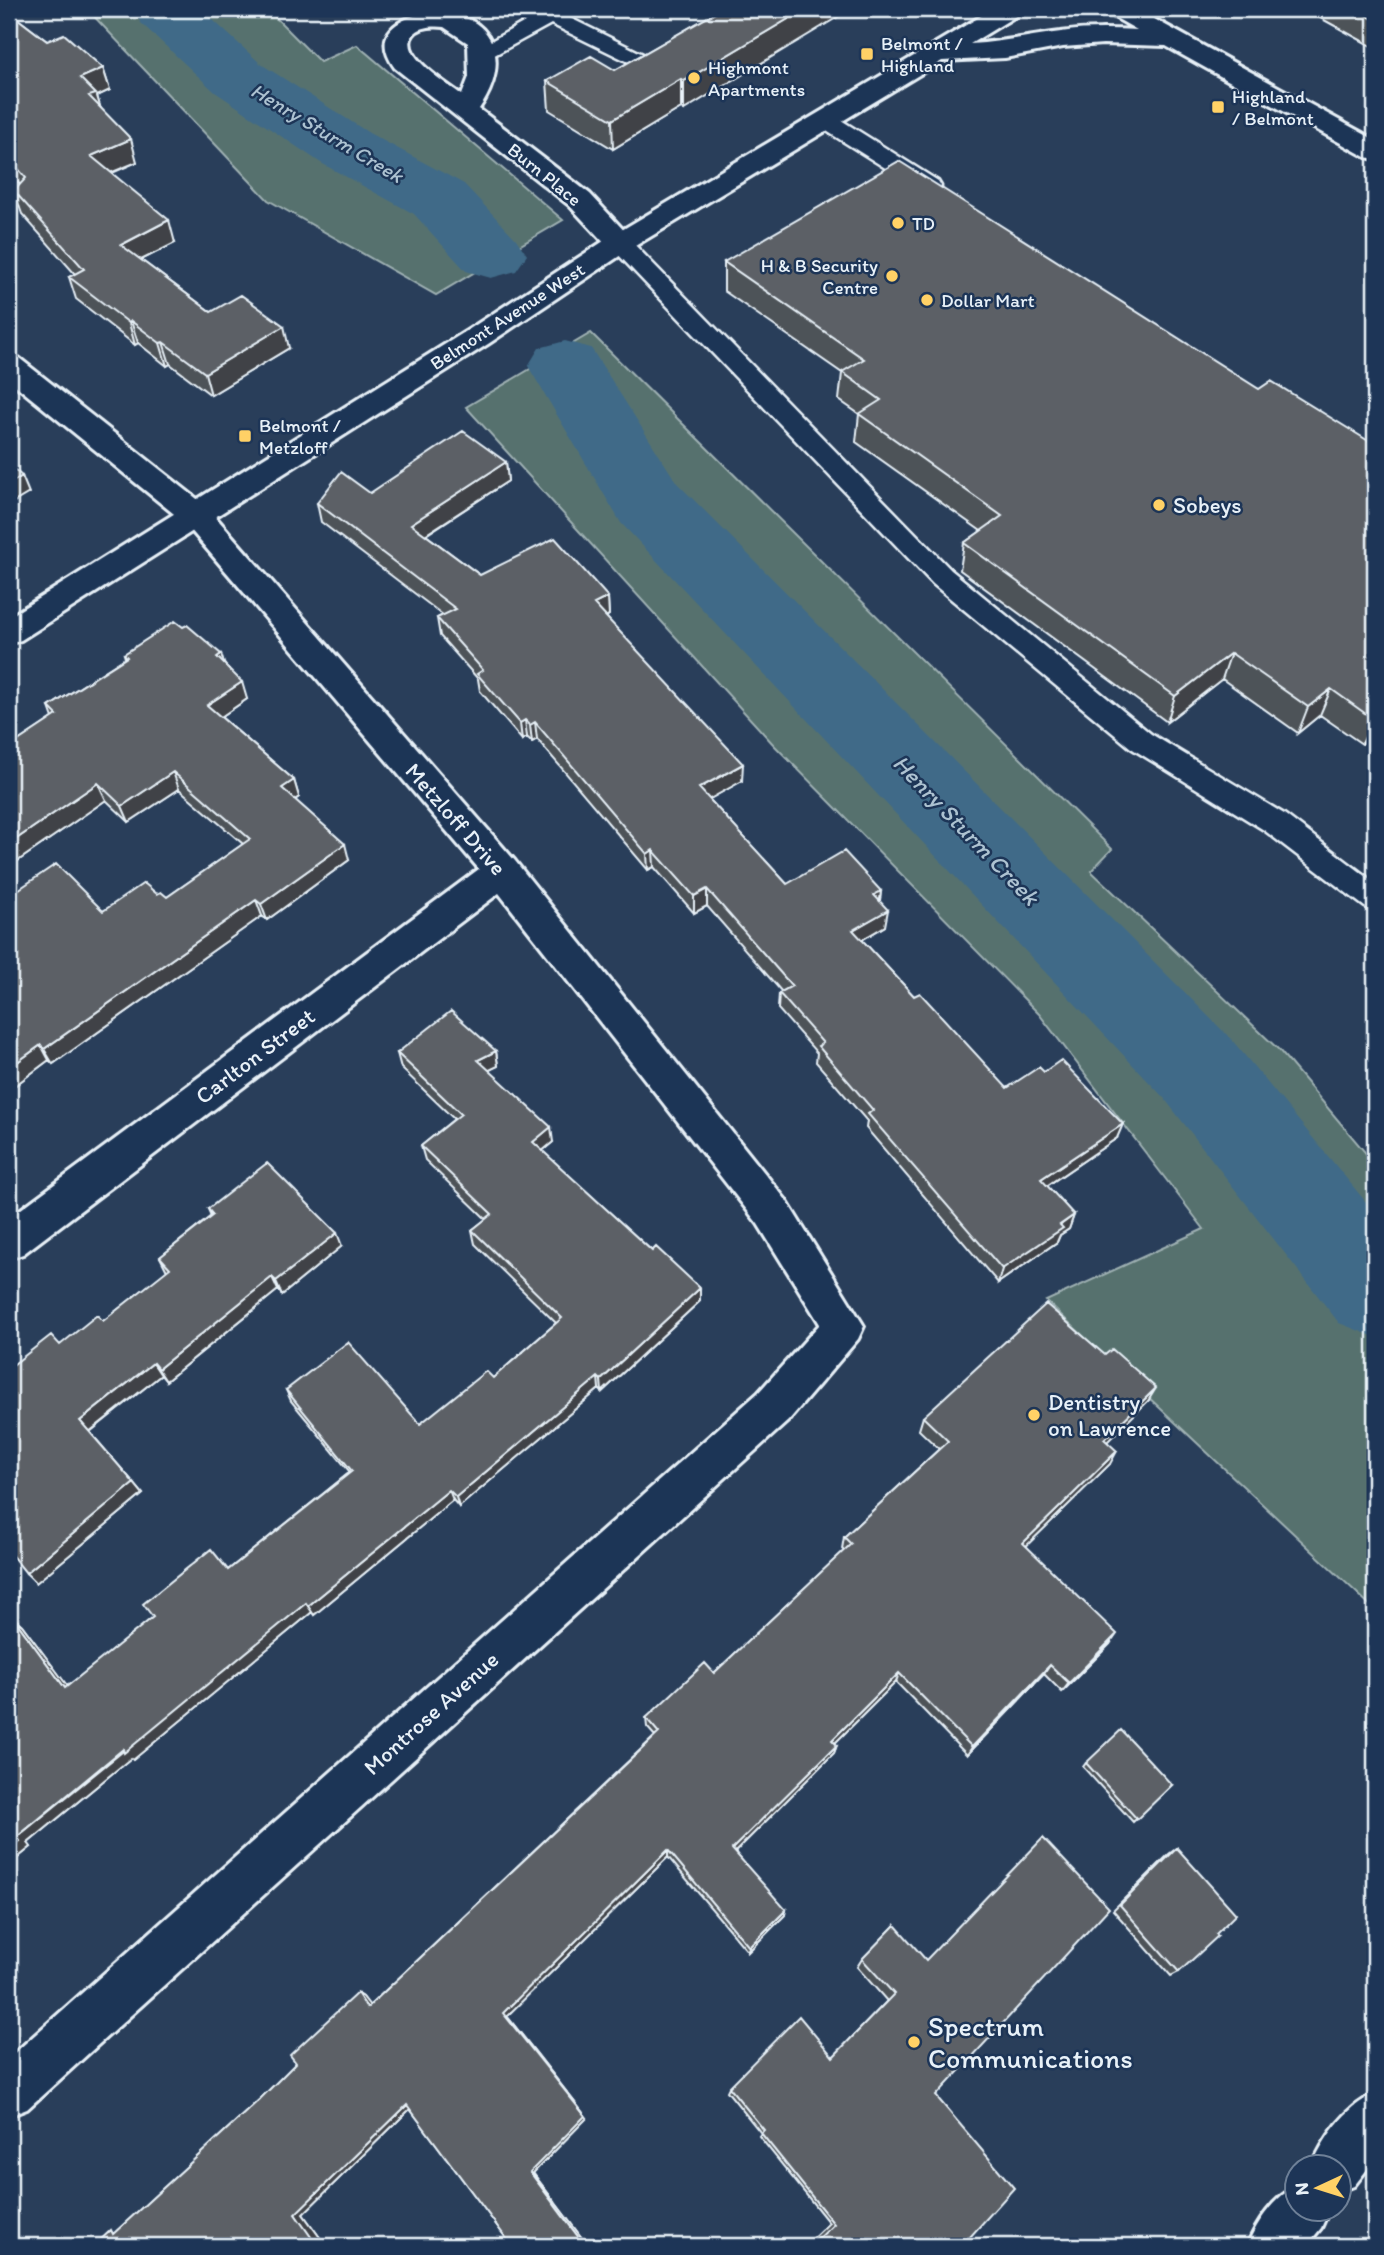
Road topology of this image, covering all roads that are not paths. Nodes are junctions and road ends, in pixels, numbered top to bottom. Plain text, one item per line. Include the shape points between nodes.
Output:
1 (1010, 9) edge
2 (1118, 9) edge
3 (557, 12) edge
4 (1173, 39) junction
5 (935, 53) junction
6 (482, 54) junction
7 (646, 63) edge
8 (465, 110) junction
9 (825, 120) junction
10 (1375, 151) edge
11 (950, 199) edge
12 (620, 243) junction
13 (9, 365) edge
14 (195, 514) junction
15 (9, 632) edge
16 (502, 871) junction
17 (1375, 899) edge
18 (9, 1241) edge
19 (844, 1326) joint
20 (9, 2091) edge
21 (1375, 2119) edge
22 (1347, 2154) edge
23 (1291, 2224) edge
24 (1273, 2246) edge

1 - 5 street, Belmont Avenue West
2 - 4 street
3 - 6 lane
3 - 7 lane
4 - 5 street via 1103,36 1005,50
4 - 10 street
5 - 9 street, Belmont Avenue West
6 - 8 street via 481,89
6 - 8 street, Burn Place via 480,40 449,20 419,21 400,35 398,47 404,63
8 - 12 street, Burn Place via 580,200
9 - 11 lane
9 - 12 street, Belmont Avenue West
12 - 14 street, Belmont Avenue West
12 - 17 lane via 942,577 1141,741 1274,822
13 - 14 street, Metzloff Drive
14 - 15 street, Belmont Avenue West
14 - 16 street, Metzloff Drive
16 - 18 street, Carlton Street
16 - 19 street, Metzloff Drive via 772,1212
19 - 20 street, Montrose Avenue via 774,1407
21 - 22 street
23 - 24 street

